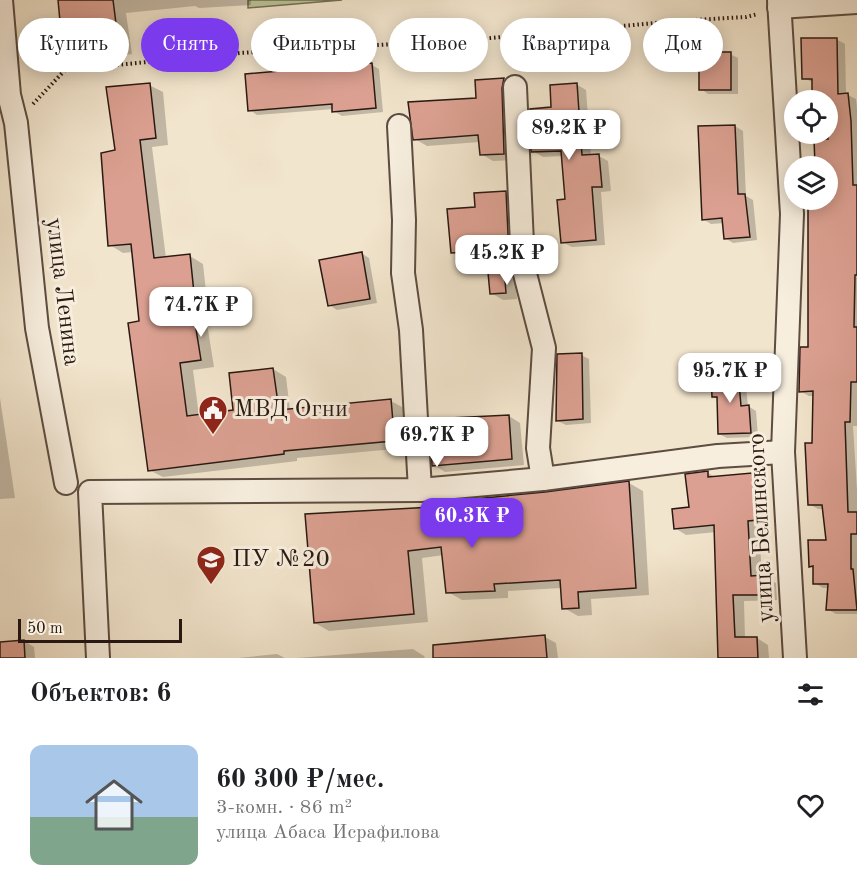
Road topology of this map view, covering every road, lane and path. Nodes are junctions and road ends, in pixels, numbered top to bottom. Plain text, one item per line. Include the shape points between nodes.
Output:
1 (1, 0) edge
2 (857, 3) edge
3 (779, 4) edge
4 (515, 87) dead end
5 (5, 96) edge
6 (16, 123) junction
7 (399, 126) dead end
8 (783, 452) junction
9 (543, 479) junction
10 (66, 483) dead end
11 (420, 490) junction
12 (98, 658) edge
13 (795, 658) edge

1 - 5 street, улица Ленина
2 - 3 street
3 - 6 path via 746,17 64,70
3 - 8 street, улица Белинского via 792,214
4 - 9 street via 523,266 544,348 538,448
5 - 6 street, улица Ленина
6 - 10 street, улица Ленина via 37,328
7 - 11 street via 403,273 411,330
8 - 9 street via 718,456
8 - 13 street, улица Белинского
9 - 11 street
11 - 12 street via 90,492

